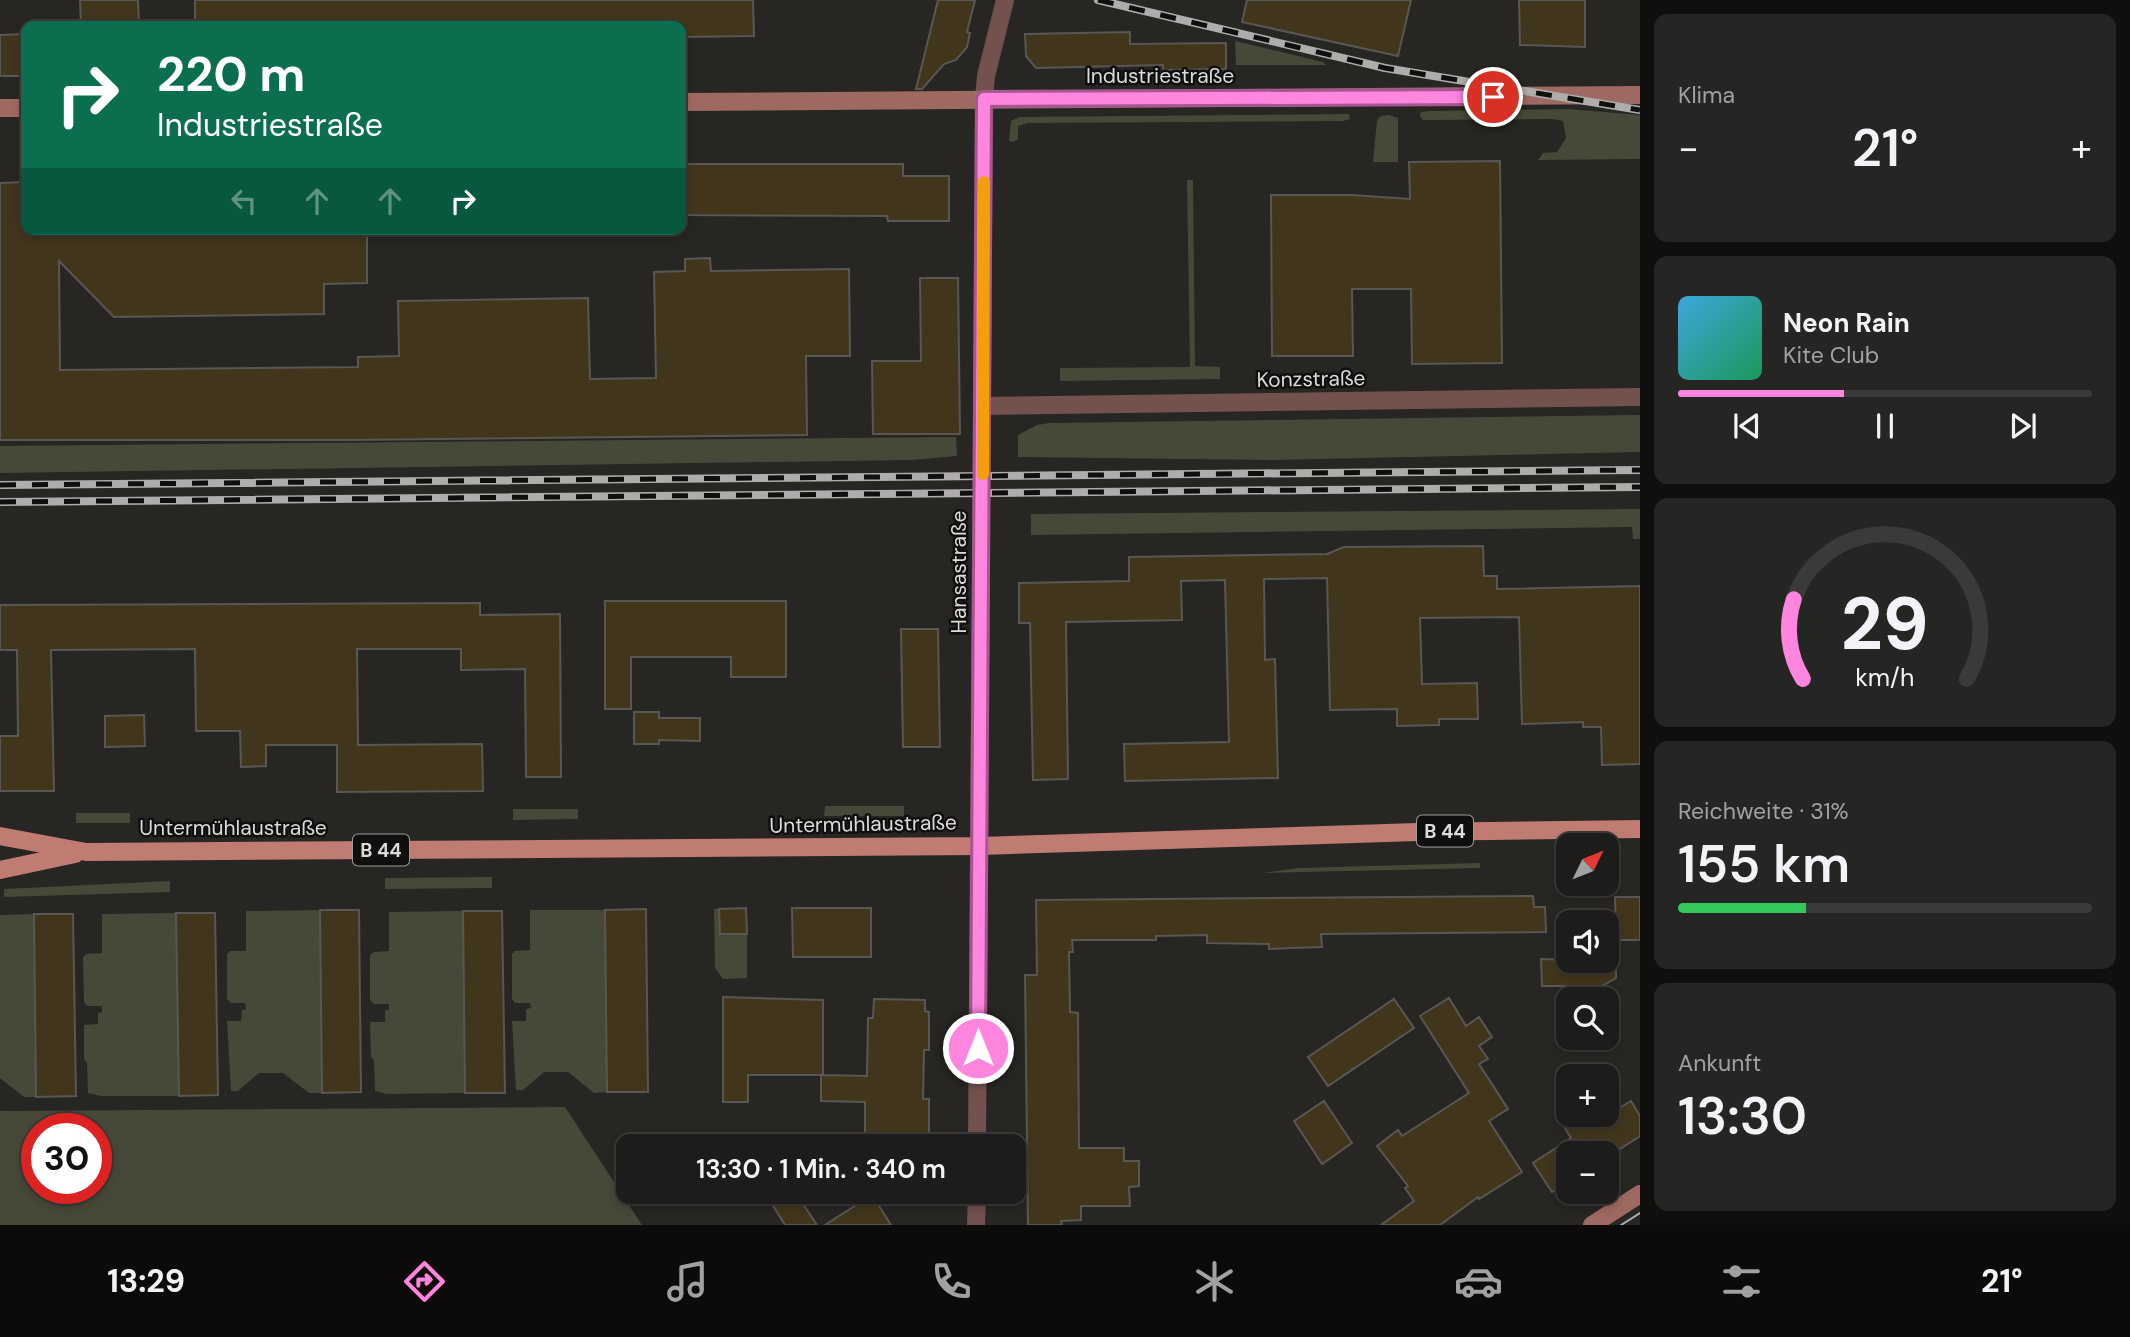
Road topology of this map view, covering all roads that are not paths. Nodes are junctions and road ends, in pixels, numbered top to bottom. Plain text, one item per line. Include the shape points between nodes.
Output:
1 (1005, 0) edge
2 (1640, 95) edge
3 (984, 99) junction
4 (686, 102) edge
5 (0, 108) edge
6 (21, 108) edge
7 (1640, 397) edge
8 (983, 406) junction
9 (1640, 829) edge
10 (0, 836) edge
11 (980, 846) junction
12 (86, 852) junction
13 (0, 870) edge
14 (977, 1134) edge
15 (1640, 1194) edge
16 (977, 1204) edge
17 (976, 1225) edge
18 (1592, 1225) edge

1 - 3 street, Hansastraße
2 - 3 street, Industriestraße
3 - 4 street, Industriestraße
3 - 8 street, Hansastraße
5 - 6 street
7 - 8 street, Konzstraße
8 - 11 street, Hansastraße
9 - 11 main road, Untermühlaustraße / B 44 via 1417,831
10 - 12 main road, Untermühlaustraße / B 44
11 - 12 main road, Untermühlaustraße / B 44
11 - 14 street, Hansastraße
12 - 13 main road, Untermühlaustraße / B 44
15 - 18 street
16 - 17 street

